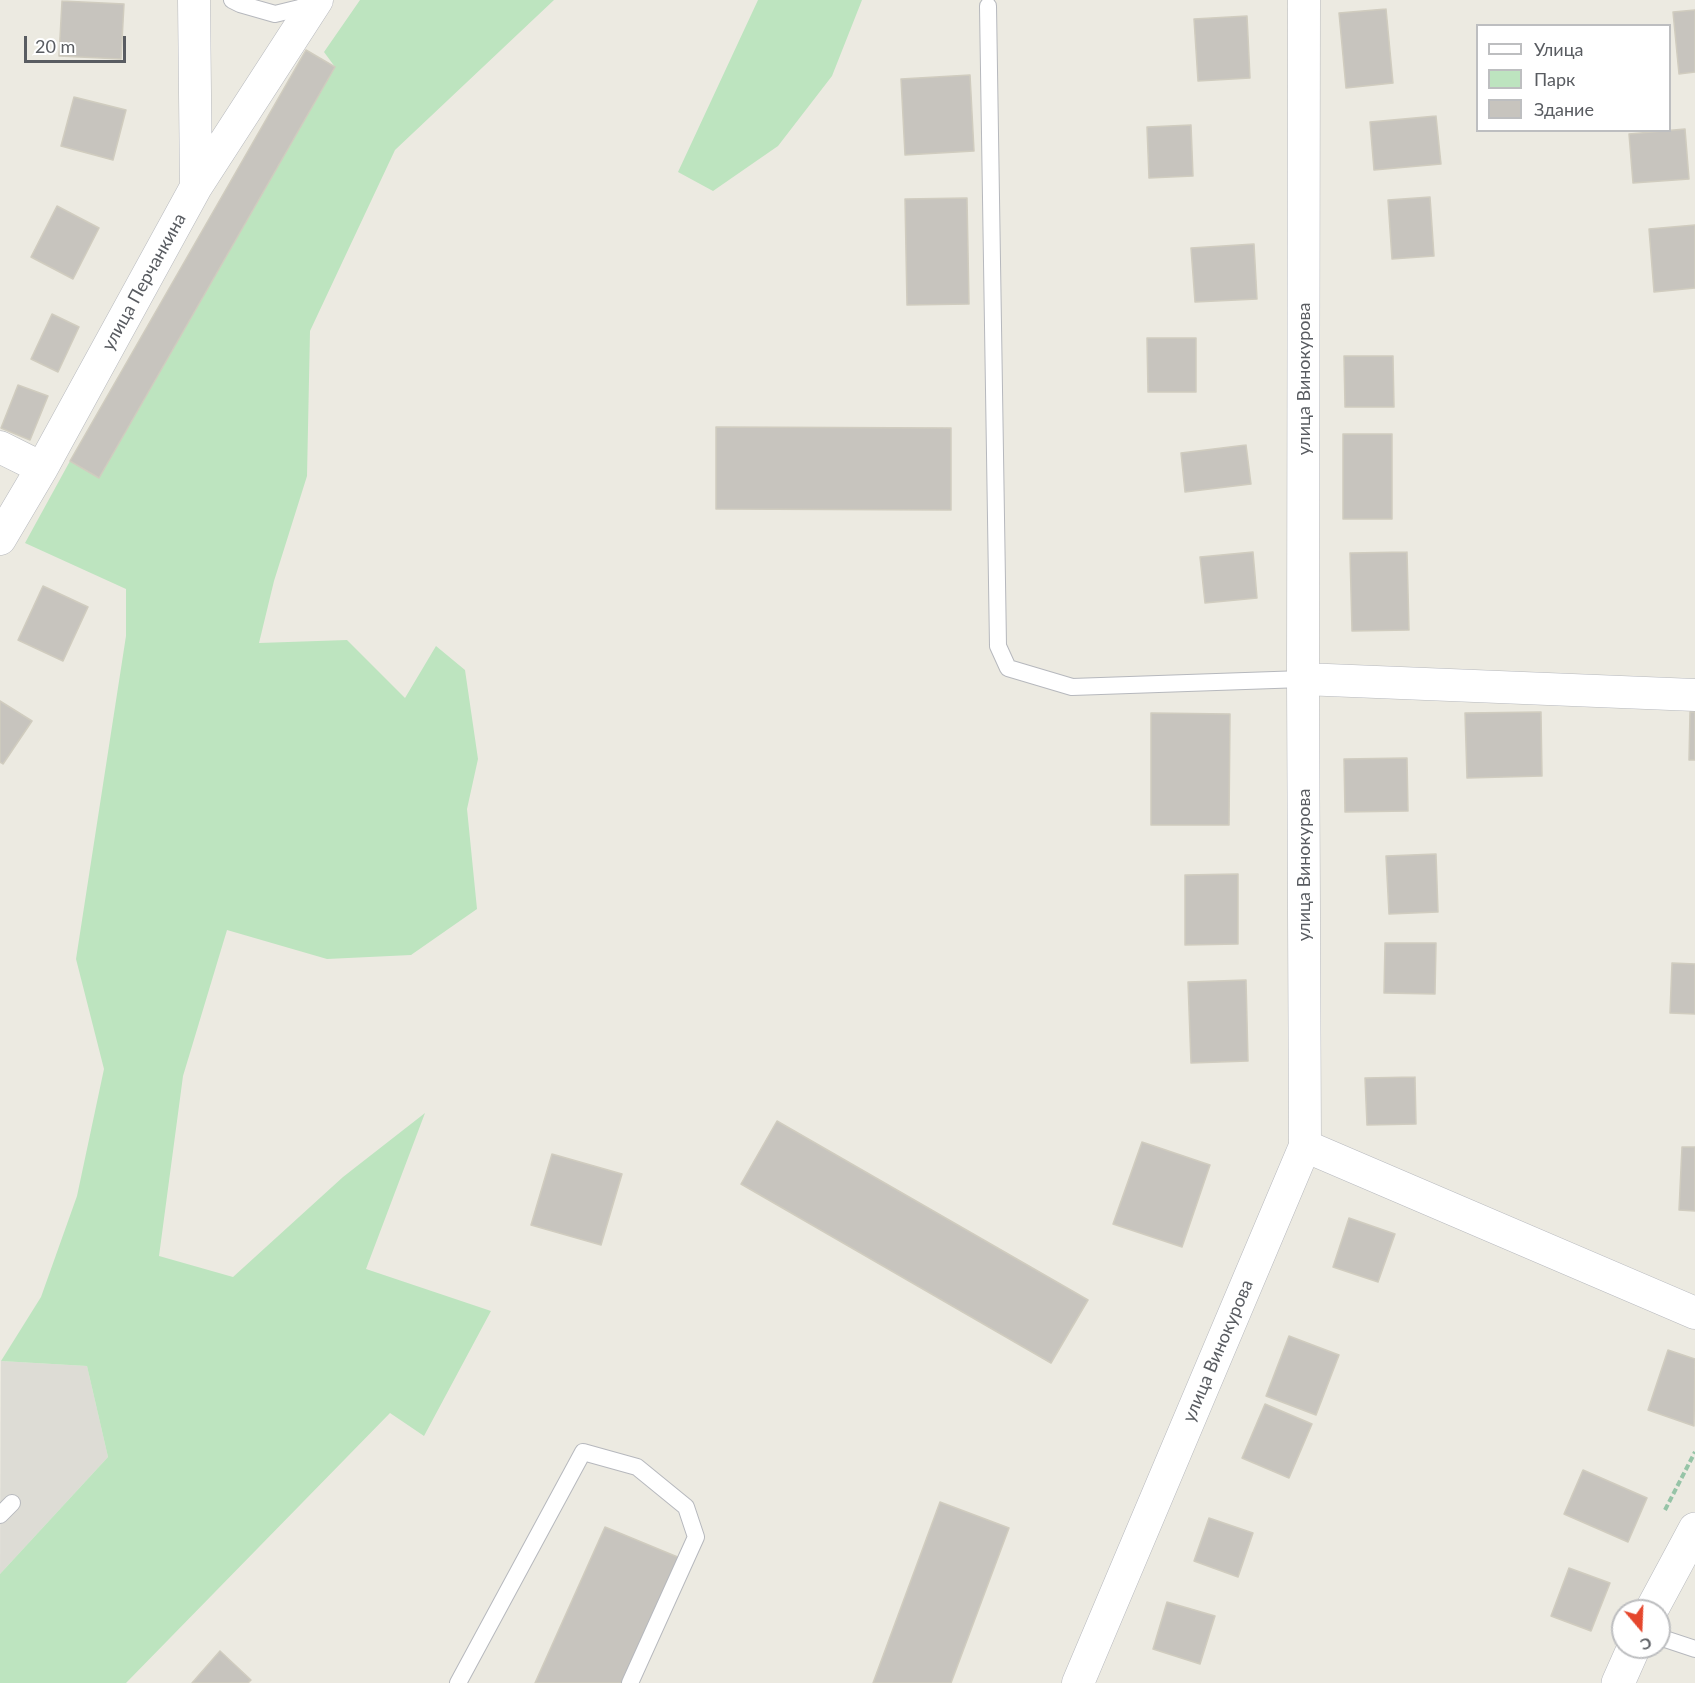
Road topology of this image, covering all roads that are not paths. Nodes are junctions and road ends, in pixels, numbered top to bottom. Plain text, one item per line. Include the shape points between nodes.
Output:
1 (194, 0) edge
2 (232, 0) edge
3 (1304, 0) edge
4 (315, 2) edge
5 (987, 6) dead end
6 (196, 187) junction
7 (0, 447) edge
8 (42, 468) junction
9 (0, 539) edge
10 (1303, 679) junction
11 (1695, 695) edge
12 (1305, 1146) junction
13 (1695, 1313) edge
14 (12, 1503) dead end
15 (0, 1515) edge
16 (1695, 1529) edge
17 (1657, 1599) edge
18 (1671, 1641) edge
19 (1695, 1649) edge
20 (1629, 1659) edge
21 (458, 1683) edge
22 (630, 1683) edge
23 (1078, 1683) edge
24 (1618, 1683) edge

1 - 6 street, улица Перчанкина
2 - 4 lane via 275,14
3 - 10 street, улица Винокурова
4 - 6 street
5 - 10 lane via 998,646 1008,668 1072,687
6 - 8 street, улица Перчанкина
7 - 8 street
8 - 9 street, улица Перчанкина
10 - 11 street
10 - 12 street, улица Винокурова
12 - 13 street
12 - 23 street, улица Винокурова
14 - 15 lane
16 - 17 street
18 - 19 lane
20 - 24 street
21 - 22 lane via 583,1452 637,1467 686,1507 696,1537

